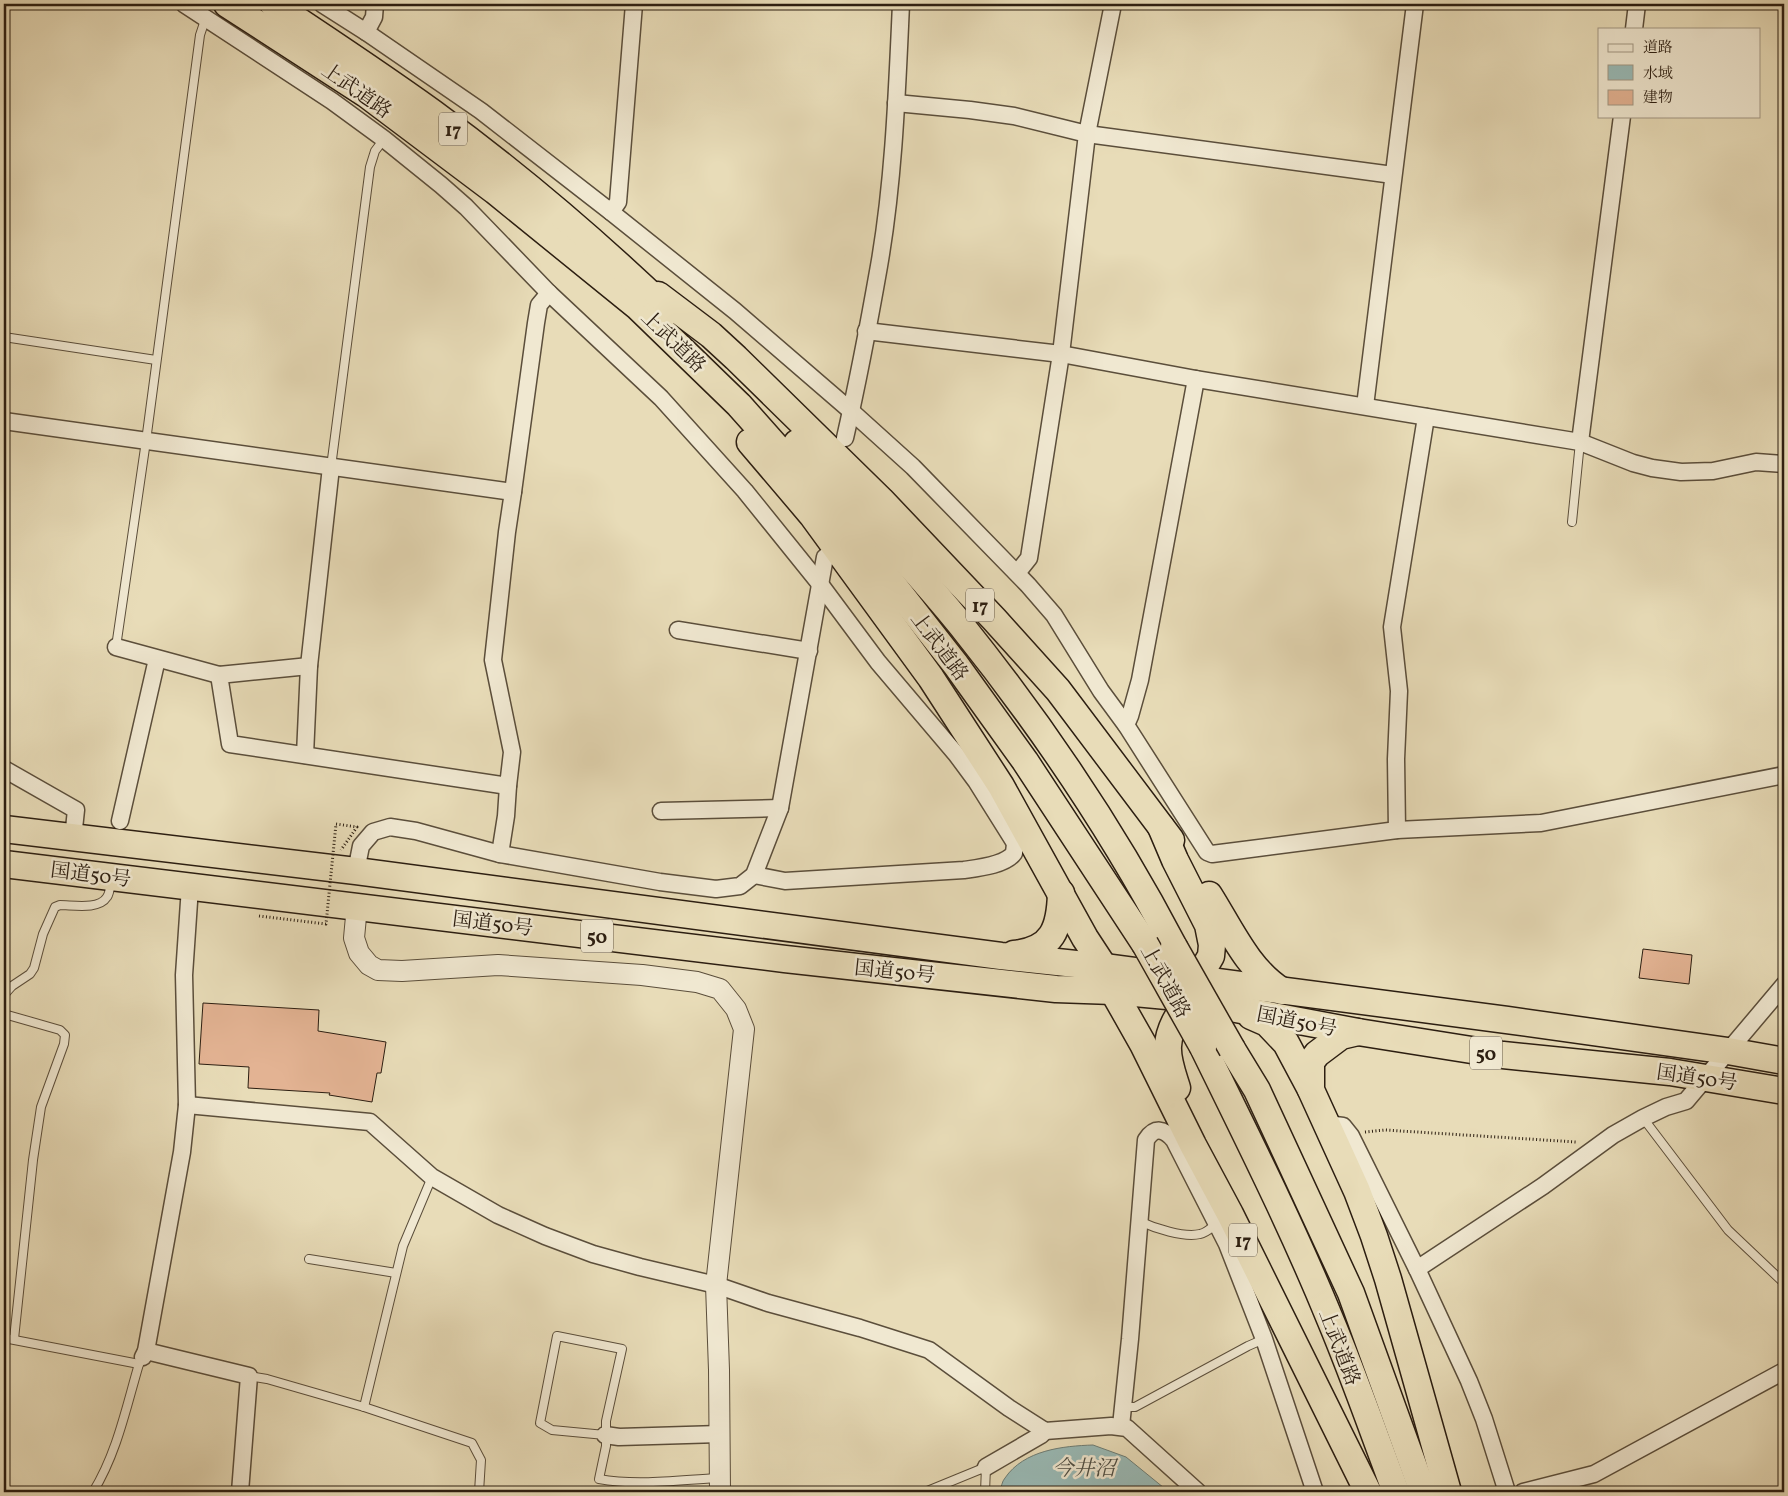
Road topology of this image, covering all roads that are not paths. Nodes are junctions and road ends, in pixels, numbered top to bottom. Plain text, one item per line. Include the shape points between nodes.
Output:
1 (184, 4) edge
2 (272, 4) edge
3 (322, 4) edge
4 (375, 4) edge
5 (634, 4) edge
6 (901, 4) edge
7 (1113, 4) edge
8 (1415, 4) edge
9 (1637, 4) edge
10 (216, 10) edge
11 (1634, 28) edge
12 (366, 32) junction
13 (896, 103) junction
14 (1622, 118) edge
15 (1087, 134) junction
16 (384, 139) junction
17 (1392, 175) junction
18 (611, 212) junction
19 (559, 244) junction
20 (624, 269) junction
21 (548, 293) junction
22 (866, 331) junction
23 (4, 337) edge
24 (1061, 354) junction
25 (156, 360) junction
26 (1196, 379) junction
27 (1364, 406) junction
28 (851, 410) junction
29 (1426, 417) junction
30 (4, 421) edge
31 (845, 438) dead end
32 (146, 441) junction
33 (1580, 442) junction
34 (1784, 464) edge
35 (331, 467) junction
36 (513, 492) junction
37 (1572, 522) dead end
38 (825, 557) dead end
39 (1017, 573) junction
40 (820, 584) junction
41 (678, 630) dead end
42 (116, 647) joint
43 (809, 651) junction
44 (156, 659) junction
45 (309, 666) junction
46 (219, 675) junction
47 (1126, 725) junction
48 (305, 755) junction
49 (4, 769) edge
50 (1784, 775) edge
51 (508, 786) junction
52 (780, 808) junction
53 (661, 811) dead end
54 (120, 821) dead end
55 (1161, 827) junction
56 (4, 829) edge
57 (1397, 830) junction
58 (73, 838) junction
59 (500, 854) junction
60 (4, 864) edge
61 (356, 871) junction
62 (754, 875) junction
63 (112, 876) junction
64 (190, 886) junction
65 (1061, 893) junction
66 (357, 906) junction
67 (1001, 956) junction
68 (1104, 967) junction
69 (1784, 985) edge
70 (1113, 991) junction
71 (1282, 991) junction
72 (1183, 992) junction
73 (4, 995) edge
74 (1232, 1008) junction
75 (4, 1014) edge
76 (1358, 1032) junction
77 (1728, 1051) junction
78 (1784, 1061) edge
79 (1706, 1077) junction
80 (1311, 1090) junction
81 (1784, 1091) edge
82 (187, 1105) junction
83 (1643, 1118) junction
84 (1329, 1129) junction
85 (1193, 1145) junction
86 (432, 1177) junction
87 (1223, 1219) junction
88 (1139, 1221) junction
89 (308, 1259) dead end
90 (1417, 1268) junction
91 (396, 1273) junction
92 (1784, 1283) edge
93 (716, 1285) junction
94 (4, 1338) edge
95 (14, 1339) junction
96 (1264, 1339) junction
97 (142, 1357) junction
98 (1784, 1371) edge
99 (249, 1376) junction
100 (364, 1407) junction
101 (1123, 1407) junction
102 (1120, 1426) junction
103 (1045, 1431) junction
104 (720, 1434) junction
105 (605, 1435) junction
106 (986, 1467) junction
107 (720, 1485) edge
108 (93, 1492) edge
109 (240, 1492) edge
110 (479, 1492) edge
111 (925, 1492) edge
112 (985, 1492) edge
113 (1198, 1492) edge
114 (1315, 1492) edge
115 (1368, 1492) edge
116 (1396, 1492) edge
117 (1423, 1492) edge
118 (1448, 1492) edge
119 (1507, 1492) edge
120 (1523, 1492) edge

1 - 10 street
2 - 20 highway, 上武道路 / 17 via 433,114 525,185
3 - 12 street
4 - 12 street via 374,17
5 - 18 street via 618,202
6 - 13 street
7 - 15 street
8 - 17 street
9 - 11 street
10 - 16 street
10 - 19 highway, 上武道路 / 17 via 366,94 495,191
10 - 25 lane via 200,35
12 - 18 street via 481,111
13 - 15 street via 1014,116
13 - 22 street via 879,265
14 - 33 street
15 - 17 street
15 - 24 street
16 - 21 street via 466,208
16 - 35 lane via 375,151 370,167
17 - 27 street
18 - 28 street
19 - 65 highway, 17 via 726,414 812,515 931,678 1001,786
19 - 116 highway, 上武道路 / 17, bridge via 638,307 739,405 791,462 888,577 1030,769 1145,944 1203,1048 1303,1256
20 - 55 highway, 17 via 736,358 881,500 1058,690
20 - 117 highway, 上武道路 / 17, bridge via 771,414 913,570 1023,704 1073,776 1124,856 1257,1090 1351,1293
21 - 36 street via 539,305
21 - 40 street via 661,398 745,491
22 - 24 street
22 - 28 street
23 - 25 lane
24 - 26 street
24 - 39 street via 1028,558
25 - 32 lane
26 - 27 street
26 - 47 street via 1140,680
27 - 29 street
28 - 31 street
28 - 39 street via 913,467
29 - 33 street
29 - 57 street via 1392,627 1399,691
30 - 32 street
32 - 35 street
32 - 42 lane
33 - 34 street via 1633,463 1681,472 1714,471 1756,462
33 - 37 lane
35 - 36 street
35 - 45 street
36 - 51 street via 493,660 512,752
38 - 40 street
39 - 47 street via 1054,615
40 - 43 street
40 - 62 street via 878,662 966,768 1013,840 1015,850 1012,856 992,865 964,870 785,881
41 - 43 street
42 - 44 street
43 - 52 street
44 - 46 street
44 - 54 street
45 - 46 street
45 - 48 street
46 - 48 street via 230,744
47 - 57 street via 1207,852 1212,854
48 - 51 street
49 - 58 street via 76,810
50 - 57 street via 1541,822
51 - 59 street
52 - 53 street
52 - 62 street
55 - 71 highway, 17 via 1188,861 1251,962
55 - 72 highway, 17 via 1211,935 1211,956
56 - 58 highway, 国道50号 / 50
58 - 61 highway, 国道50号 / 50
59 - 61 street via 390,827 373,832 361,846
59 - 62 street via 716,889 740,886
60 - 63 highway, 国道50号 / 50
61 - 67 highway, 国道50号 / 50
63 - 64 highway, 国道50号 / 50
63 - 73 lane via 108,896 101,903 55,907 43,934 34,968
64 - 66 highway, 国道50号 / 50
64 - 82 street via 184,975
65 - 67 highway via 1059,921 1052,937 1030,951
65 - 68 highway, 17
66 - 70 highway, 国道50号 / 50 via 785,959 1056,989
66 - 93 street via 354,938 359,953 369,966 378,970 498,964 642,975 697,982 720,989 736,1009 744,1029
67 - 68 highway, 国道50号 / 50
68 - 72 highway, 国道50号 / 50
69 - 77 street
70 - 72 highway, 国道50号 / 50
70 - 85 highway, 17
71 - 72 highway, 国道50号 / 50 via 1218,983
71 - 77 highway, 国道50号 / 50
72 - 74 highway, 国道50号 / 50
72 - 85 highway via 1168,1047 1176,1086 1196,1135
74 - 76 highway, 国道50号 / 50
74 - 80 highway via 1267,1023 1286,1043
75 - 95 lane via 60,1030 65,1035 42,1107
76 - 79 highway, 国道50号 / 50 via 1504,1055
76 - 80 highway via 1341,1036 1317,1054 1311,1062
77 - 78 highway, 国道50号 / 50
77 - 79 street
79 - 81 highway, 国道50号 / 50
79 - 83 street via 1686,1100
80 - 84 highway
82 - 86 street via 370,1122
82 - 97 street via 182,1152
83 - 90 street
83 - 92 lane via 1728,1230
84 - 90 street via 1335,1125 1343,1126 1351,1136
84 - 118 highway via 1374,1236
85 - 87 highway, 17
86 - 91 lane via 403,1246
86 - 93 street via 498,1215 593,1254
87 - 88 lane via 1205,1232 1193,1235
87 - 88 street via 1174,1140 1160,1131 1150,1134 1146,1140
87 - 96 street via 1227,1244
87 - 115 highway, 17
88 - 101 street
89 - 91 lane
90 - 119 street via 1475,1396
91 - 100 lane
93 - 103 street via 929,1350
93 - 104 street
94 - 95 lane
95 - 97 lane
96 - 101 lane via 1135,1407
96 - 114 street
97 - 99 street
97 - 108 lane via 114,1452
98 - 120 street via 1594,1474
99 - 100 lane
99 - 109 street
100 - 110 lane via 472,1443 481,1460
101 - 102 street
102 - 103 street
102 - 113 street via 1140,1438
103 - 106 street
104 - 105 street
104 - 107 street
105 - 105 lane via 622,1349 557,1336 540,1423 552,1430
105 - 107 lane via 599,1479
106 - 111 lane
106 - 112 lane

